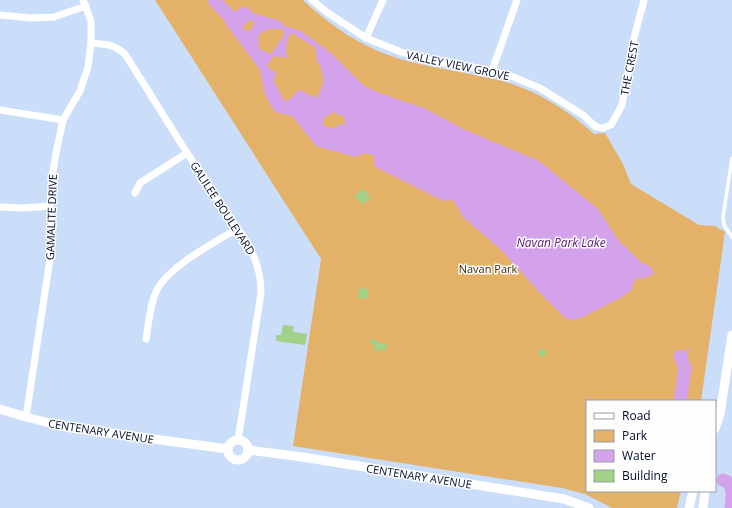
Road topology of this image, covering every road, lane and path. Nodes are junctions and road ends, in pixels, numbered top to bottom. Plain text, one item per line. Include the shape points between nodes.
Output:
1 (312, 0) edge
2 (383, 0) edge
3 (517, 0) edge
4 (644, 0) edge
5 (84, 3) edge
6 (0, 15) edge
7 (366, 38) junction
8 (91, 44) junction
9 (492, 71) junction
10 (0, 110) edge
11 (63, 120) junction
12 (603, 128) joint
13 (187, 153) junction
14 (732, 158) edge
15 (135, 193) dead end
16 (50, 206) junction
17 (0, 207) edge
18 (237, 229) junction
19 (732, 237) edge
20 (732, 335) edge
21 (146, 339) dead end
22 (0, 409) edge
23 (26, 417) junction
24 (716, 426) edge
25 (238, 440) junction
26 (228, 450) junction
27 (248, 450) junction
28 (693, 492) edge
29 (705, 492) edge
30 (589, 508) edge
31 (689, 508) edge
32 (703, 508) edge

1 - 7 street, VALLEY VIEW GROVE
2 - 7 street
3 - 9 street
4 - 12 street, THE CREST via 622,104 611,125
5 - 6 street via 54,17
5 - 8 street, GAMALITE DRIVE via 91,21
7 - 9 street, VALLEY VIEW GROVE via 401,52 437,62
8 - 11 street, GAMALITE DRIVE via 88,67 80,91
8 - 13 street, GALILEE BOULEVARD via 117,47 125,54
9 - 12 street, VALLEY VIEW GROVE via 540,88 583,115 596,127
10 - 11 street
11 - 16 street, GAMALITE DRIVE via 52,177
13 - 15 street via 140,183
13 - 18 street, GALILEE BOULEVARD
14 - 19 lane via 723,217 724,225
16 - 17 street
16 - 23 street, GAMALITE DRIVE via 50,259
18 - 21 street via 166,276 157,289
18 - 25 street, GALILEE BOULEVARD via 255,258 260,281
20 - 24 street
22 - 23 street, CENTENARY AVENUE
23 - 26 street, CENTENARY AVENUE via 65,427
25 - 26 street via 232,442
25 - 27 street via 246,444
26 - 27 street via 232,458 241,460
27 - 30 street, CENTENARY AVENUE via 564,499
28 - 31 street
29 - 32 street

